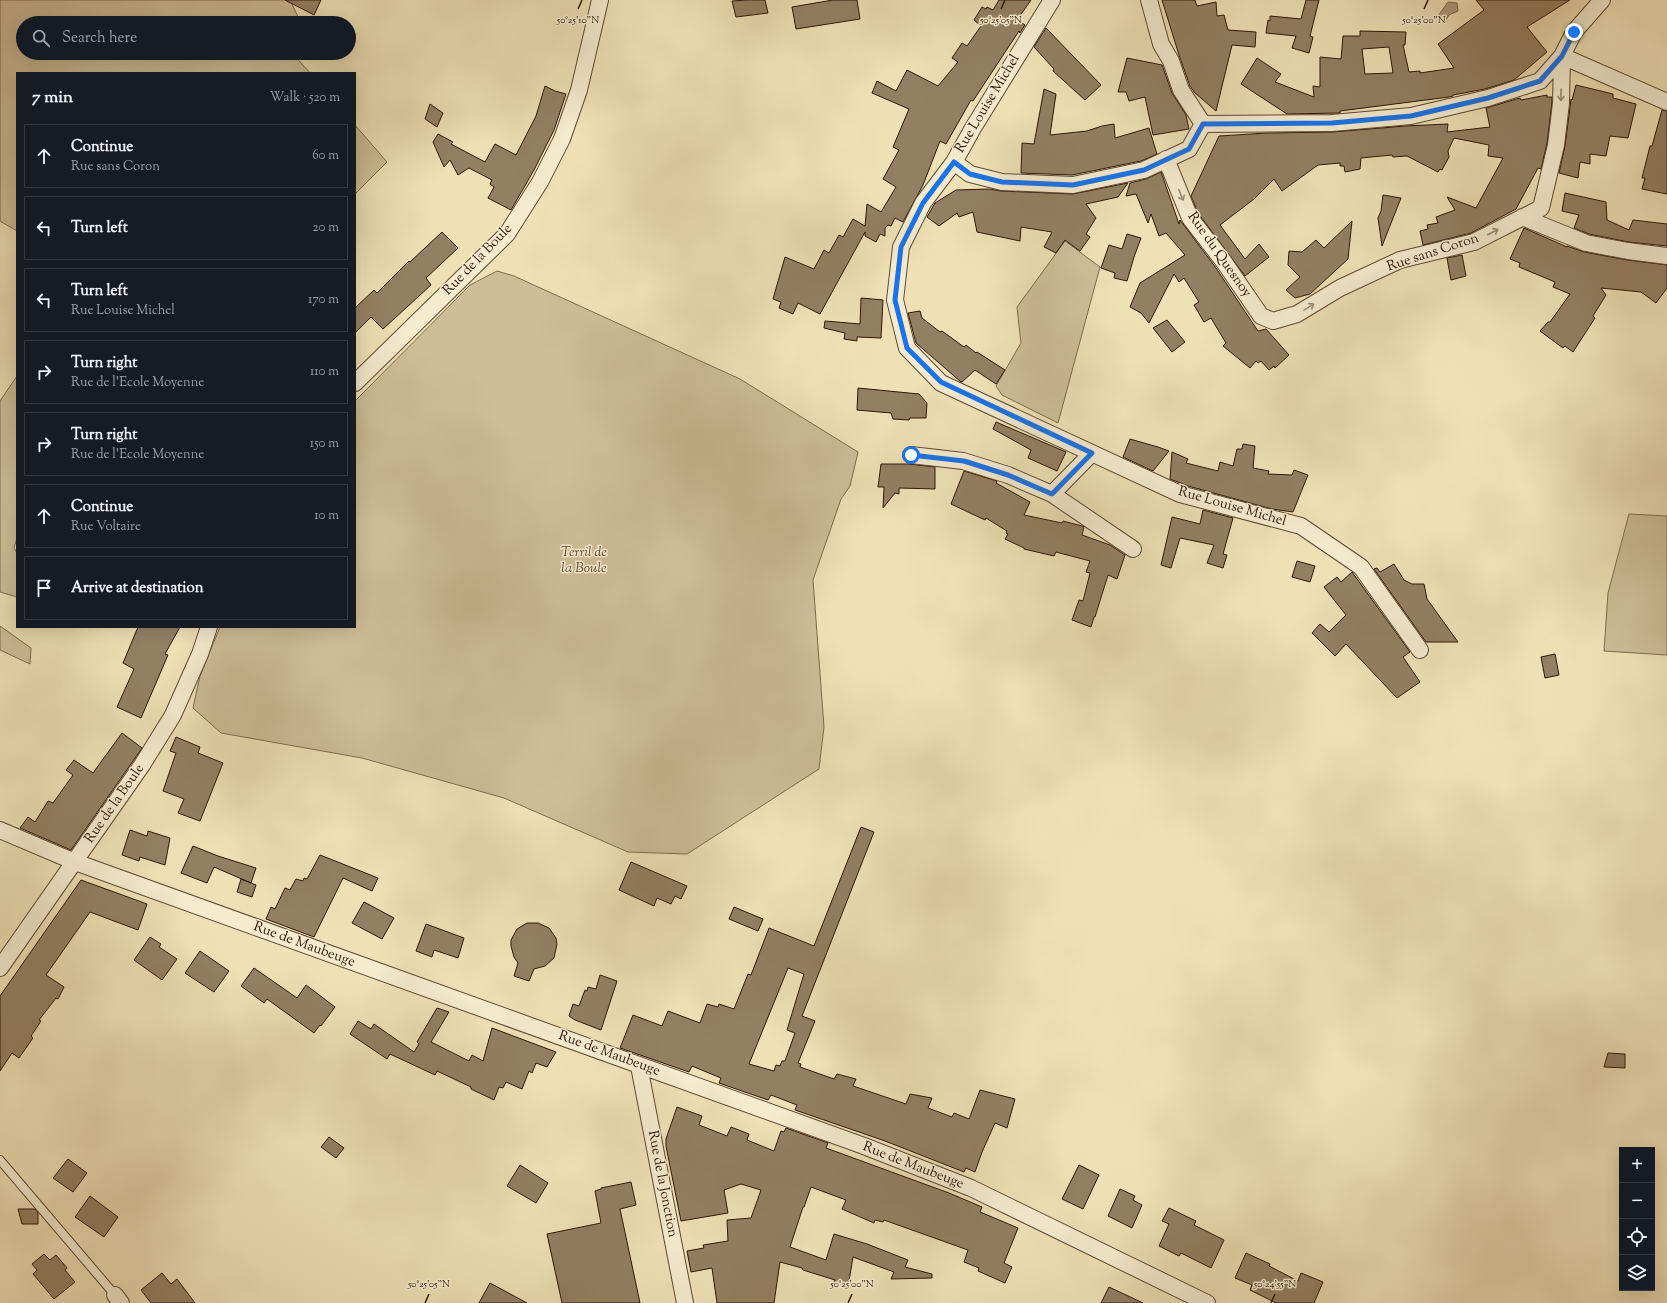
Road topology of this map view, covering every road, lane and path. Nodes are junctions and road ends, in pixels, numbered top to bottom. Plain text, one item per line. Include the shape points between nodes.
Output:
1 (600, 0) edge
2 (1149, 0) edge
3 (1602, 0) edge
4 (1047, 6) edge
5 (1562, 56) junction
6 (1667, 102) edge
7 (1203, 124) junction
8 (1166, 159) junction
9 (954, 162) junction
10 (1522, 217) junction
11 (1667, 256) edge
12 (1273, 321) joint
13 (356, 382) edge
14 (1092, 453) junction
15 (911, 455) dead end
16 (1052, 494) junction
17 (1133, 549) dead end
18 (209, 628) edge
19 (1420, 650) dead end
20 (0, 830) edge
21 (75, 862) junction
22 (0, 968) edge
23 (639, 1066) junction
24 (0, 1160) edge
25 (118, 1299) edge
26 (685, 1303) edge
27 (1207, 1303) edge

1 - 13 street, Rue de la Boule via 579,90 562,139 536,189 507,234
2 - 7 street via 1161,44 1171,61 1181,90
3 - 5 street via 1574,32
4 - 9 street, Rue Louise Michel
5 - 6 street
5 - 7 street via 1540,81 1488,98 1411,116 1332,123
5 -> 10 street, Rue sans Coron via 1561,103 1556,145 1541,208
7 - 8 street via 1189,149
8 - 9 street via 1144,170 1073,185 1002,182 970,174
8 -> 12 street, Rue du Quesnoy via 1190,218 1261,316
9 - 14 street, Rue Louise Michel via 923,203 901,247 895,300 907,348 941,382
10 - 11 street via 1586,243
12 -> 10 street, Rue sans Coron via 1297,314 1340,288 1400,260 1474,242
14 - 16 street
14 - 19 street, Rue Louise Michel via 1180,494 1301,526 1360,567
15 - 16 street via 964,461 1008,475
16 - 17 street
18 - 21 street, Rue de la Boule via 173,715
20 - 21 street, Rue de Maubeuge
21 - 22 street, Rue de la Boule
21 - 23 street, Rue de Maubeuge
23 - 26 street, Rue de la Jonction
23 - 27 street, Rue de Maubeuge via 864,1146 971,1188
24 - 25 lane

